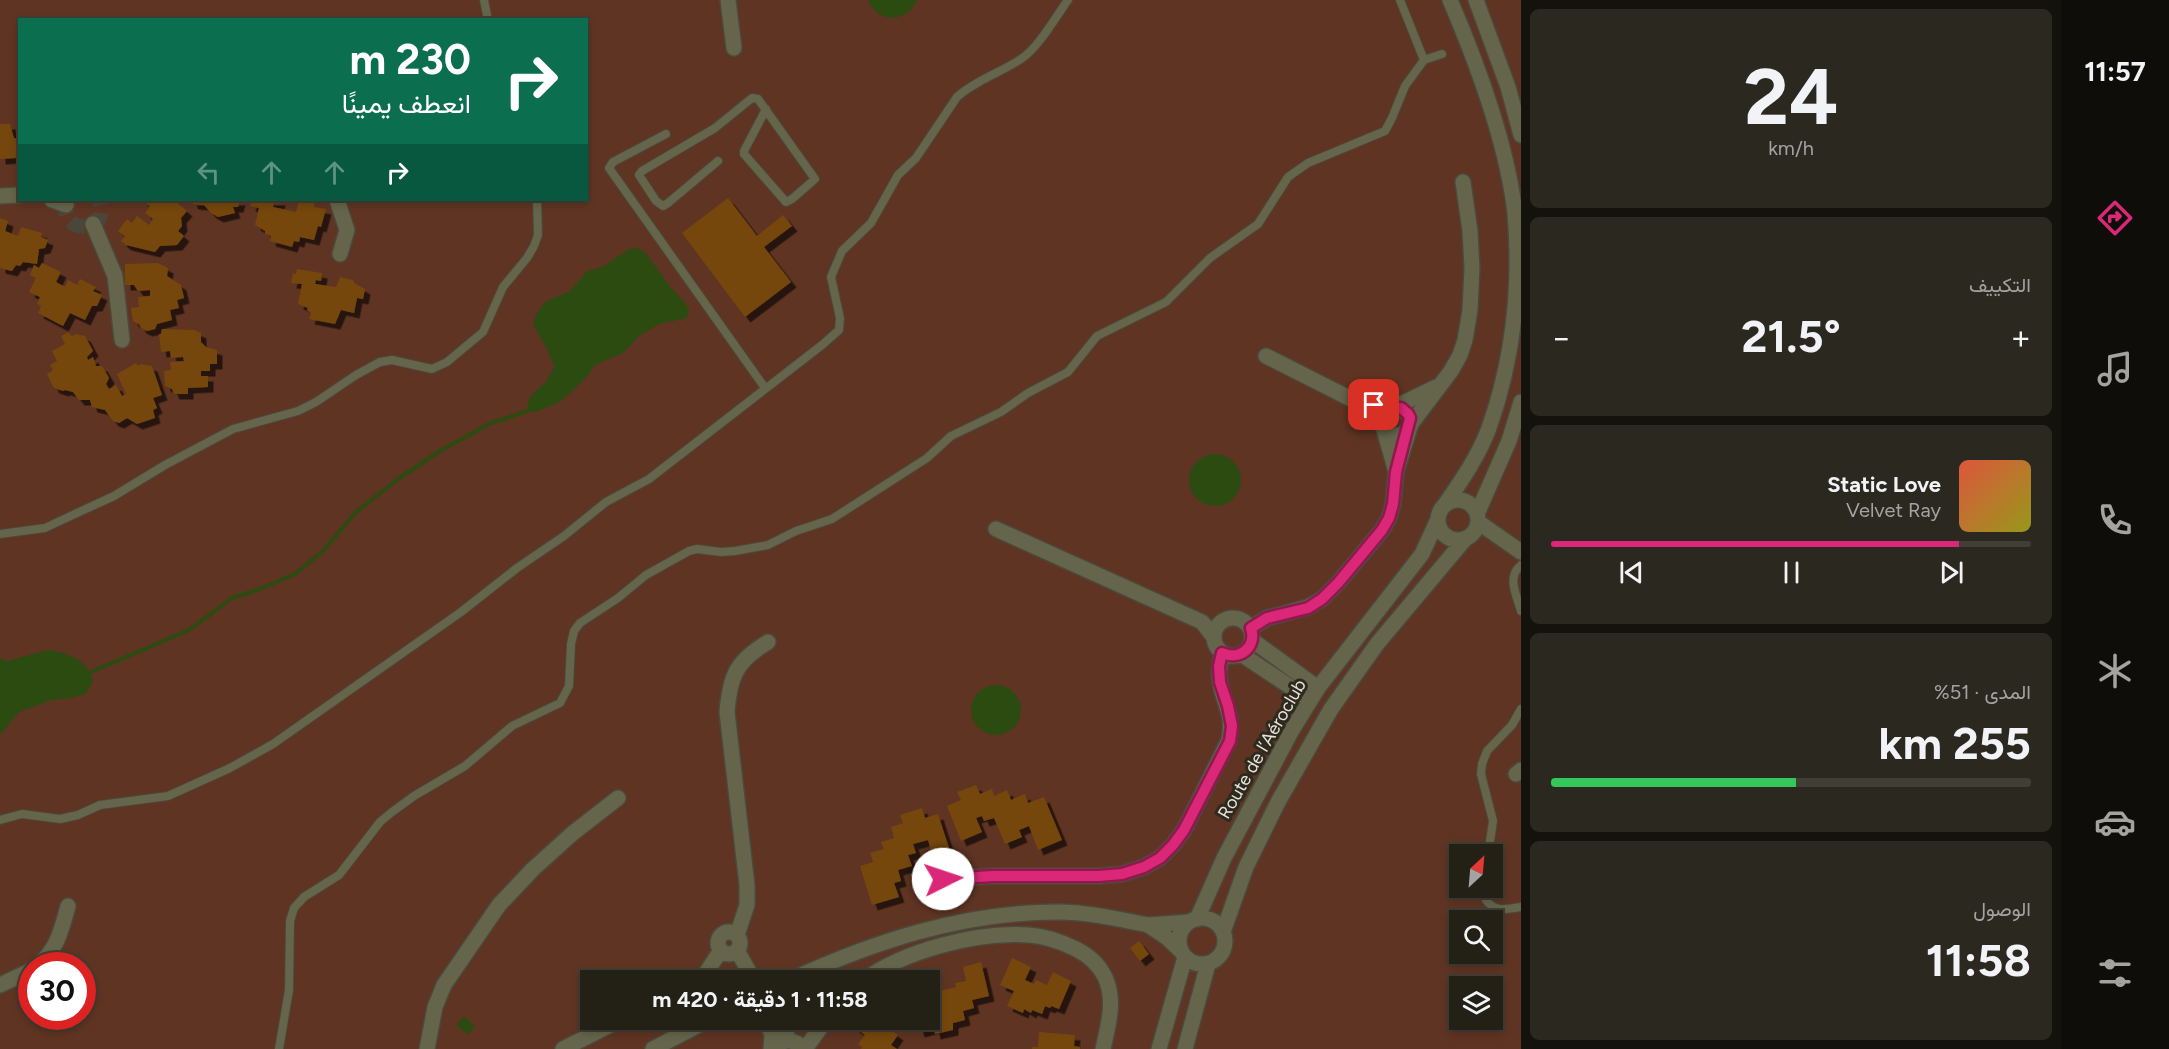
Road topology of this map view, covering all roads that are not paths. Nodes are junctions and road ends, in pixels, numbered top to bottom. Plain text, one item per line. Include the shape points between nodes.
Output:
1 (484, 0) edge
2 (729, 0) edge
3 (1068, 0) edge
4 (1400, 0) edge
5 (1450, 0) edge
6 (1476, 0) edge
7 (488, 18) edge
8 (734, 48) dead end
9 (1442, 54) dead end
10 (1424, 60) junction
11 (766, 109) junction
12 (666, 134) dead end
13 (1521, 135) edge
14 (718, 161) dead end
15 (1463, 182) dead end
16 (18, 195) edge
17 (0, 196) edge
18 (337, 201) edge
19 (537, 201) edge
20 (93, 224) dead end
21 (340, 254) dead end
22 (122, 340) dead end
23 (1266, 356) dead end
24 (1439, 385) junction
25 (765, 388) junction
26 (1351, 399) junction
27 (1521, 402) edge
28 (1393, 408) junction
29 (1410, 426) junction
30 (1383, 427) junction
31 (1396, 472) junction
32 (1446, 503) junction
33 (1438, 519) junction
34 (1474, 527) junction
35 (996, 529) dead end
36 (0, 534) edge
37 (1521, 552) edge
38 (1521, 565) edge
39 (1521, 611) edge
40 (1221, 621) junction
41 (1202, 622) junction
42 (1252, 634) junction
43 (1213, 636) junction
44 (768, 642) dead end
45 (1222, 653) junction
46 (1242, 654) junction
47 (1314, 694) junction
48 (1521, 710) edge
49 (618, 798) dead end
50 (0, 820) edge
51 (1490, 844) edge
52 (943, 879) dead end
53 (1486, 898) edge
54 (68, 906) dead end
55 (1521, 907) edge
56 (1193, 921) junction
57 (1148, 925) junction
58 (1223, 932) junction
59 (732, 945) junction
60 (50, 952) edge
61 (1183, 954) junction
62 (1208, 964) junction
63 (708, 970) edge
64 (747, 970) edge
65 (812, 970) edge
66 (880, 970) edge
67 (18, 977) edge
68 (0, 985) edge
69 (600, 1030) edge
70 (689, 1030) edge
71 (770, 1030) edge
72 (784, 1030) edge
73 (819, 1030) edge
74 (789, 1040) junction
75 (279, 1049) edge
76 (427, 1049) edge
77 (563, 1049) edge
78 (653, 1049) edge
79 (771, 1049) edge
80 (805, 1049) edge
81 (1103, 1049) edge
82 (1159, 1049) edge
83 (1185, 1049) edge

1 - 7 lane
2 - 8 street
3 - 25 lane via 1031,50 965,89 947,110 916,158 898,175 871,223 842,251 835,265 831,277 839,330
4 - 10 lane
5 - 32 street via 1504,155 1515,212 1517,262 1515,321 1488,430 1469,470
6 - 13 street
9 - 10 lane
10 - 75 lane via 1405,86 1385,131 1308,163 1288,177 1257,224 1210,258 1166,302 1097,336 1068,372 951,436 927,458 832,519 768,545 735,551 689,551 646,575 580,623 571,644 569,686 560,703 512,726 465,766 392,812 339,875 303,897 294,908 290,921 289,990
11 - 11 lane via 744,153 786,202 815,179
11 - 14 lane via 752,98 715,128 639,175 663,206
12 - 25 lane via 613,162 609,168
15 - 24 street via 1472,259 1470,310 1460,355
16 - 17 street
18 - 21 street via 347,231
19 - 36 lane via 538,235 534,246 503,287 483,332 447,362 432,369 392,360 380,362 316,402 232,429 87,509 45,528
20 - 22 street via 115,276
23 - 26 street
24 - 28 street
24 - 29 street
25 - 50 lane via 649,479 606,502 461,612 273,744 168,796 100,804 60,819 22,814
26 - 28 street
26 - 30 street
27 - 34 street
28 - 29 street via 1408,414
28 - 30 street via 1383,415
29 - 30 street via 1397,436
29 - 31 street
30 - 31 street
31 - 42 street via 1389,518 1338,583 1308,608 1267,618
32 - 33 street
32 - 34 street via 1458,500 1470,504
33 - 34 street via 1447,536 1460,540
33 - 47 street, Route de l’Aéroclub via 1422,554
34 - 37 street
34 - 58 street via 1377,644 1331,709 1246,867
35 - 41 street
38 - 39 lane via 1513,580
40 - 41 street
40 - 42 street via 1232,617 1243,620
40 - 43 street
41 - 43 street
42 - 46 street via 1250,646
42 - 47 street
43 - 45 street
44 - 59 street via 748,654 735,671 729,692 727,712 747,885 747,905
45 - 46 street
45 - 52 street via 1220,682 1232,726 1230,741 1184,830 1160,858 1122,874
46 - 47 street
47 - 56 street, Route de l’Aéroclub via 1243,820
48 - 51 lane via 1487,751 1482,764 1493,820
49 - 76 street via 533,869 500,905 444,985 435,1007
53 - 55 lane via 1495,909
54 - 60 street via 62,930
56 - 57 street
56 - 58 street via 1212,921
56 - 61 street via 1184,927 1179,938
57 - 61 street
57 - 65 street via 1058,912 962,921 893,938
58 - 62 street via 1224,947
59 - 63 street
59 - 64 street
61 - 62 street via 1196,963
61 - 82 street
62 - 83 street
66 - 81 street via 920,951 996,936 1029,934 1063,943 1096,963 1105,977 1111,1014
67 - 68 street
69 - 77 street
70 - 78 street
71 - 79 street
72 - 74 street
73 - 80 street
74 - 79 street
74 - 80 street

